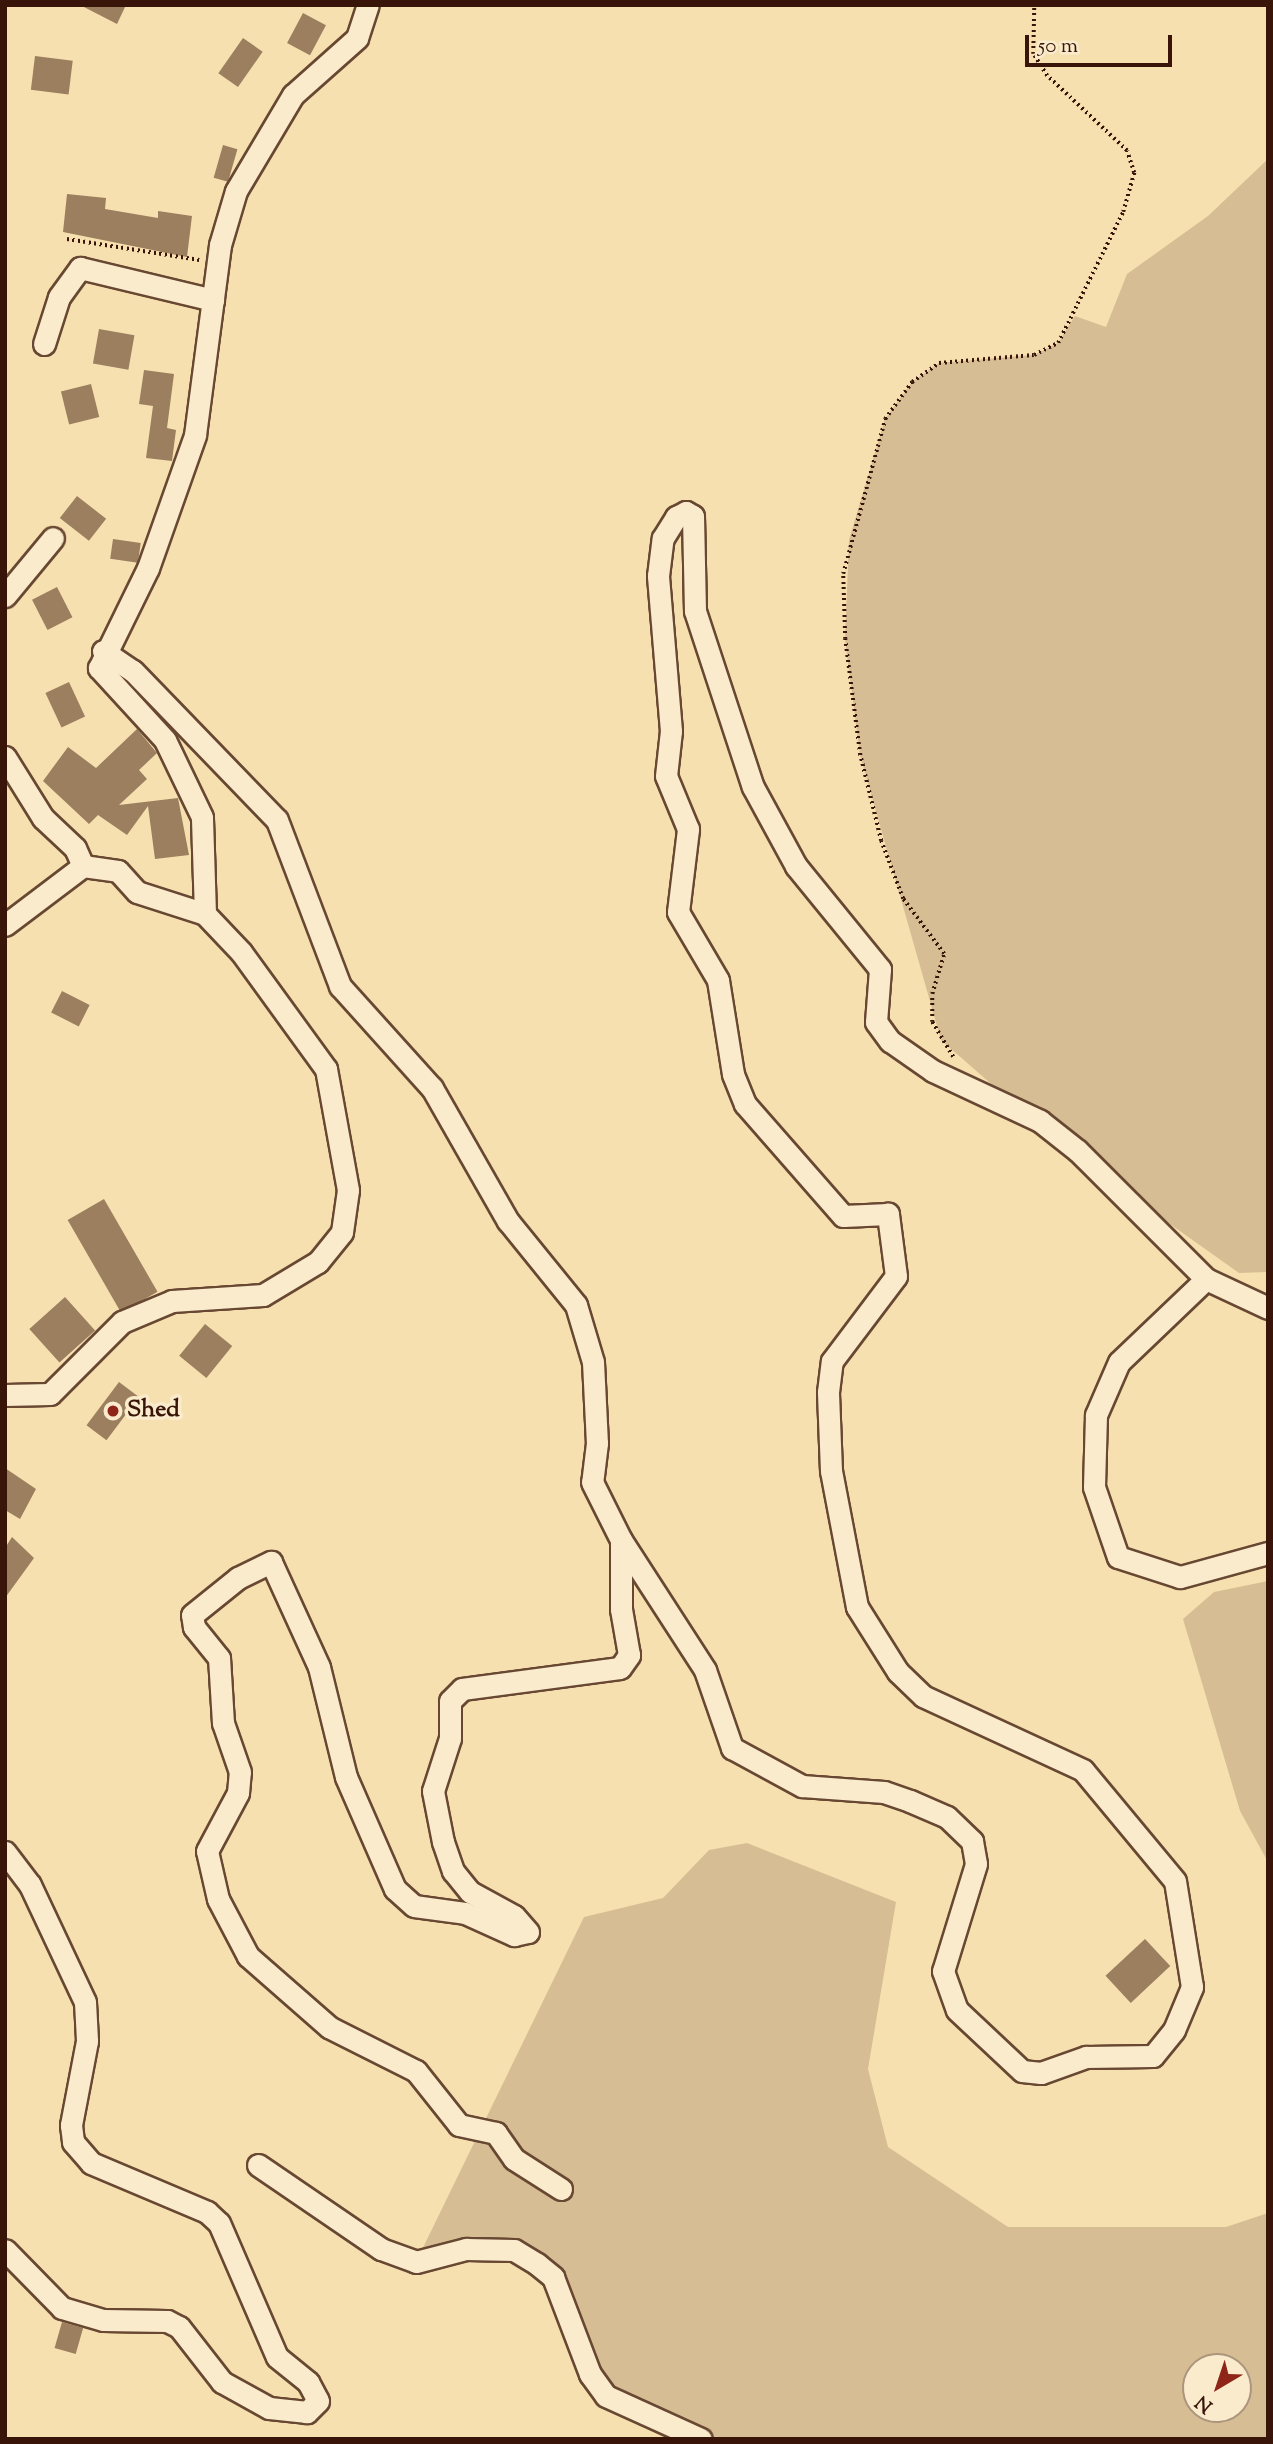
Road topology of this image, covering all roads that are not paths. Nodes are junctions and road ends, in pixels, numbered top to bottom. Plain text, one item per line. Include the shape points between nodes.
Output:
1 (368, 5) edge
2 (213, 300) junction
3 (44, 344) dead end
4 (53, 538) dead end
5 (5, 596) edge
6 (103, 651) junction
7 (5, 757) edge
8 (83, 866) junction
9 (205, 914) junction
10 (5, 925) edge
11 (1206, 1279) junction
12 (1268, 1308) edge
13 (5, 1395) edge
14 (621, 1540) junction
15 (1268, 1553) edge
16 (5, 1852) edge
17 (258, 2165) dead end
18 (561, 2189) dead end
19 (5, 2250) edge
20 (701, 2439) edge

1 - 2 street via 357,38 293,95 236,191
2 - 3 street via 80,268 59,297
2 - 6 street via 195,435 148,568
4 - 5 street
6 - 9 street via 99,668 165,740 202,817
6 - 14 street via 133,671 277,820 340,986 432,1088 508,1221 576,1305 593,1362 597,1443 592,1482
7 - 8 street via 43,818 75,848
8 - 9 street via 118,871 137,892
8 - 10 street
9 - 13 street via 241,952 326,1069 348,1189 342,1232 317,1262 263,1295 172,1301 122,1322 50,1394
11 - 12 street
11 - 14 street via 1079,1151 1040,1121 933,1071 890,1041 876,1022 880,969 796,866 752,787 695,611 693,516 686,512 663,538 658,576 671,731 666,776 688,829 678,912 718,979 733,1074 746,1104 843,1216 888,1214 896,1276 832,1361 828,1392 831,1471 857,1607 898,1672 923,1696 1083,1770 1174,1881 1192,1987 1174,2030 1153,2056 1086,2057 1041,2073 1022,2071 1004,2060 957,2010 943,1971 976,1864 972,1841 947,1817 910,1801 884,1791 802,1786 732,1748 705,1670
11 - 15 street via 1119,1362 1096,1415 1094,1486 1118,1557 1180,1577
14 - 18 street via 621,1609 629,1655 620,1668 462,1689 450,1701 450,1738 433,1791 443,1842 453,1871 470,1892 514,1916 528,1932 514,1935 466,1913 414,1906 395,1889 346,1777 320,1667 271,1562 238,1578 192,1615 194,1627 219,1658 223,1723 240,1772 238,1793 207,1851 218,1899 248,1956 329,2027 416,2071 459,2125 496,2133 514,2159
16 - 19 street via 30,1885 85,2001 86,2041 71,2125 73,2142 91,2163 207,2212 219,2223 277,2357 307,2382 318,2401 307,2412 269,2408 222,2382 179,2327 167,2320 103,2320 62,2308
17 - 20 street via 381,2249 415,2262 466,2249 514,2250 537,2264 553,2277 590,2374 606,2396

